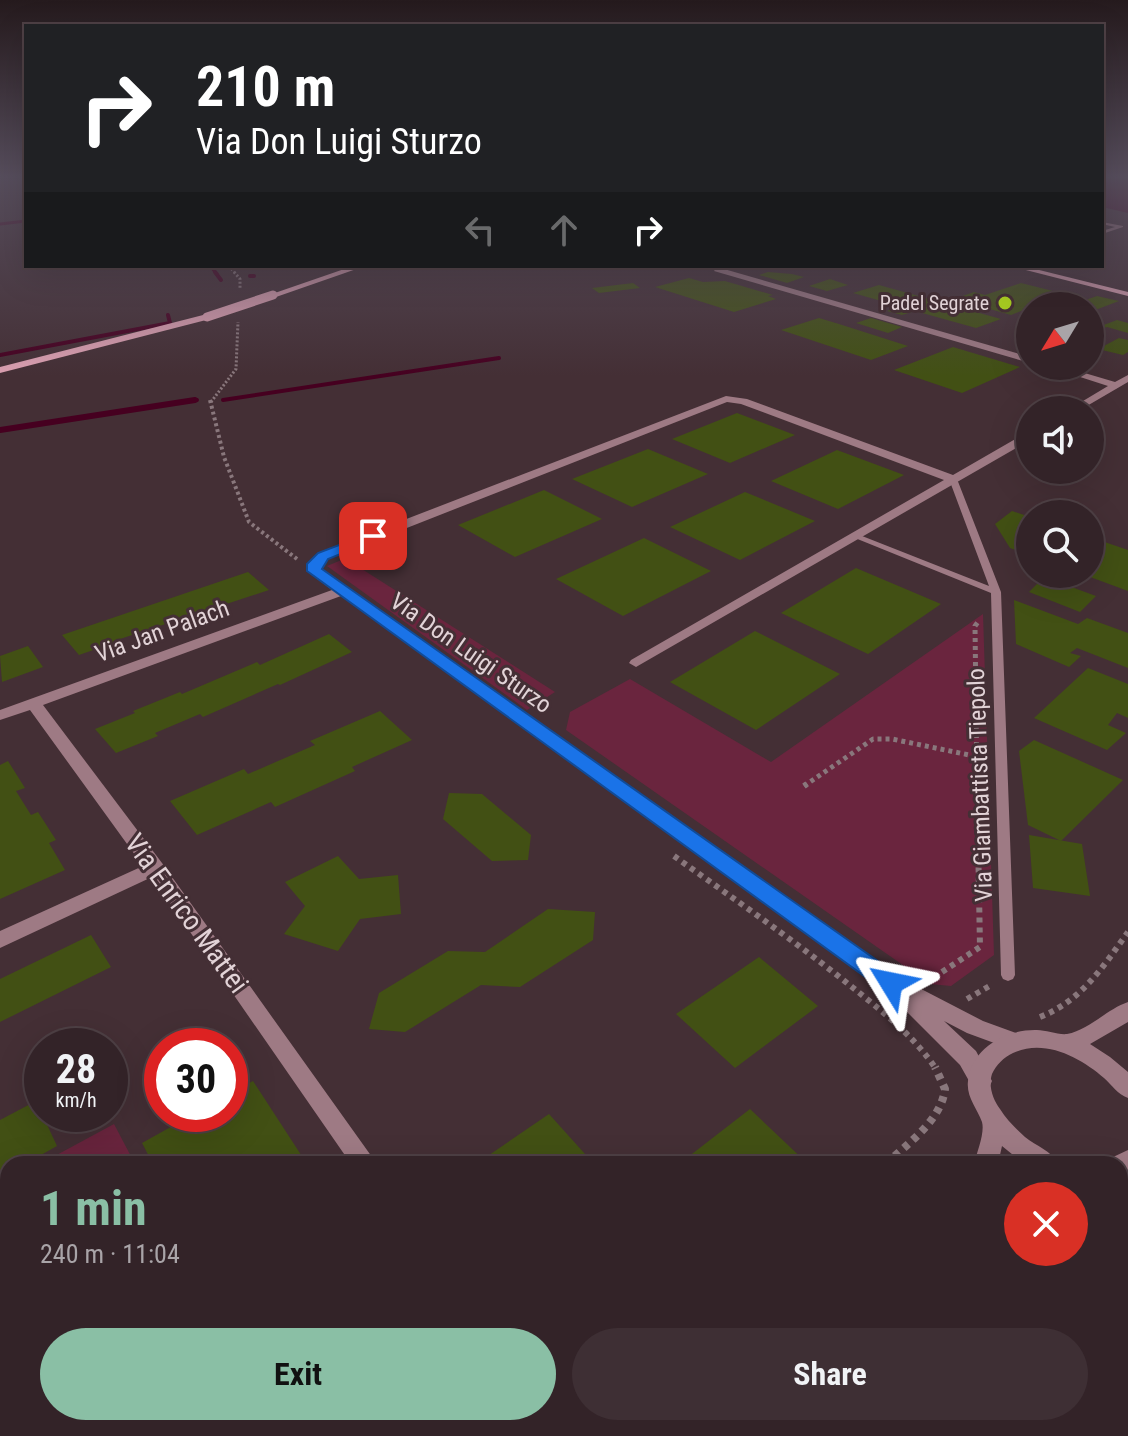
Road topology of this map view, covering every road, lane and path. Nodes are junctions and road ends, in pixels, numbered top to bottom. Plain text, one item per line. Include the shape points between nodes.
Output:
1 (230, 268) edge
2 (355, 268) edge
3 (1022, 268) edge
4 (717, 269) dead end
5 (240, 279) dead end
6 (1128, 294) edge
7 (238, 353) dead end
8 (1016, 356) edge
9 (0, 370) edge
10 (1128, 378) edge
11 (1099, 380) edge
12 (1116, 385) junction
13 (1097, 396) edge
14 (1016, 443) edge
15 (953, 479) junction
16 (854, 536) junction
17 (314, 571) junction
18 (340, 592) junction
19 (996, 592) junction
20 (636, 663) dead end
21 (33, 703) junction
22 (0, 715) edge
23 (976, 756) junction
24 (1001, 761) junction
25 (804, 786) dead end
26 (155, 868) junction
27 (1128, 932) edge
28 (0, 940) edge
29 (942, 972) dead end
30 (1008, 975) joint
31 (891, 983) junction
32 (973, 1005) dead end
33 (1128, 1011) edge
34 (1036, 1018) dead end
35 (914, 1042) dead end
36 (1016, 1042) junction
37 (1064, 1044) junction
38 (981, 1081) junction
39 (1128, 1088) edge
40 (995, 1124) junction
41 (359, 1156) edge
42 (894, 1156) edge
43 (988, 1156) edge
44 (1033, 1156) edge

1 - 5 path
2 - 9 main road, bridge via 207,317
3 - 6 main road
4 - 8 street
7 - 17 path via 236,369 210,400 224,457 249,522
10 - 12 street
11 - 12 street
12 - 13 street
14 - 15 street
15 - 16 street
15 - 17 street via 726,399 323,556
15 - 19 lane, Via Giambattista Tiepolo
16 - 19 lane
16 - 20 street
17 - 18 street, Via Don Luigi Sturzo
18 - 21 street, Via Jan Palach
18 - 31 street, Via Don Luigi Sturzo
19 - 23 path via 975,626
19 - 24 lane, Via Giambattista Tiepolo
21 - 22 street, Via Jan Palach
21 - 26 street, Via Enrico Mattei
23 - 24 path
23 - 25 path via 873,739
23 - 29 path via 980,947
24 - 30 lane, Via Giambattista Tiepolo
26 - 28 street
26 - 41 street, Via Enrico Mattei
27 - 34 path via 1079,993
30 - 32 path via 963,1001
31 - 36 street, Via Don Luigi Sturzo
31 - 38 street, Via Don Luigi Sturzo via 968,1058
33 - 37 street
35 - 42 path via 946,1088 942,1106
36 - 37 street, Via Don Luigi Sturzo
36 - 38 street via 992,1055
37 - 39 street via 1103,1063
38 - 40 street, Via Don Luigi Sturzo
40 - 43 street
40 - 44 street

